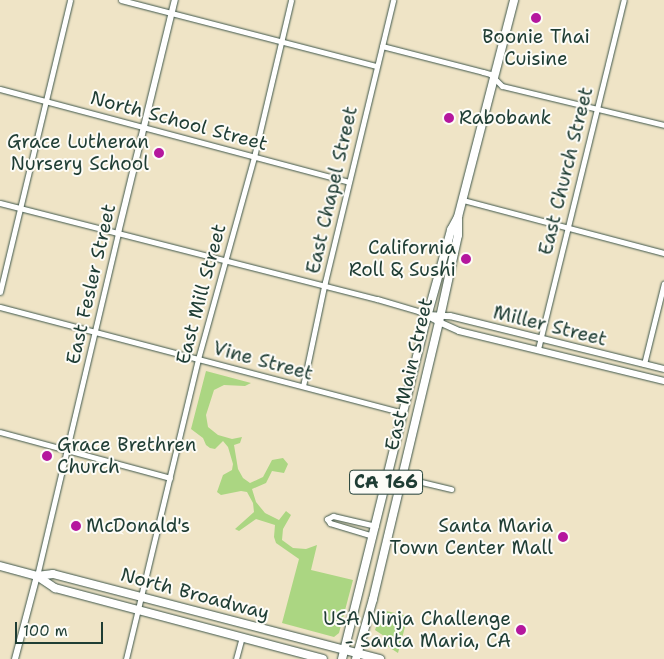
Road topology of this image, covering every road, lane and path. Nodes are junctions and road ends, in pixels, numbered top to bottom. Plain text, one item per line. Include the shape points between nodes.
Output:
1 (70, 0) edge
2 (121, 0) edge
3 (175, 0) edge
4 (292, 0) edge
5 (393, 0) edge
6 (514, 0) edge
7 (624, 0) edge
8 (172, 13) junction
9 (282, 41) junction
10 (382, 46) junction
11 (377, 66) junction
12 (492, 77) junction
13 (0, 89) edge
14 (46, 100) junction
15 (597, 108) junction
16 (664, 125) edge
17 (144, 127) junction
18 (254, 157) junction
19 (349, 182) junction
20 (463, 200) junction
21 (0, 203) edge
22 (20, 208) junction
23 (458, 217) junction
24 (568, 228) junction
25 (118, 233) junction
26 (664, 253) edge
27 (225, 262) junction
28 (664, 283) edge
29 (326, 287) junction
30 (0, 292) edge
31 (0, 307) edge
32 (428, 315) junction
33 (440, 318) junction
34 (95, 332) junction
35 (540, 339) junction
36 (538, 349) junction
37 (198, 359) junction
38 (644, 364) junction
39 (664, 369) edge
40 (664, 381) edge
41 (303, 386) junction
42 (403, 413) junction
43 (0, 432) edge
44 (67, 450) junction
45 (388, 474) junction
46 (402, 477) junction
47 (170, 478) junction
48 (451, 489) dead end
49 (376, 526) junction
50 (373, 536) junction
51 (0, 566) edge
52 (37, 576) junction
53 (142, 597) junction
54 (138, 610) junction
55 (242, 638) junction
56 (345, 650) junction
57 (357, 656) edge
58 (15, 659) edge
59 (126, 659) edge
60 (236, 659) edge
61 (324, 659) edge
62 (342, 659) edge
63 (380, 659) edge

1 - 14 street
2 - 8 street
3 - 8 street, East Fesler Street
4 - 9 street, East Mill Street
5 - 10 street, East Chapel Street
6 - 12 main road, East Main Street / CA 166
7 - 15 street, East Church Street
8 - 9 street
8 - 17 street, East Fesler Street
9 - 11 street
9 - 18 street, East Mill Street
10 - 11 street, East Chapel Street
10 - 12 street
11 - 19 street, East Chapel Street
12 - 15 street via 502,86
12 - 20 main road, East Main Street / CA 166
13 - 14 street, North School Street
14 - 17 street, North School Street
14 - 22 street
15 - 16 street
15 - 24 street, East Church Street
17 - 18 street, North School Street
17 - 25 street, East Fesler Street
18 - 19 street, North School Street
18 - 27 street, East Mill Street
19 - 29 street, East Chapel Street
20 - 23 main road, East Main Street / CA 166
20 - 24 street
21 - 22 street
22 - 25 street
22 - 30 street
23 - 32 main road, East Main Street / CA 166 via 451,230
23 - 33 main road, East Main Street / CA 166 via 458,235
24 - 26 street
24 - 35 street, East Church Street
25 - 27 street
25 - 34 street, East Fesler Street
27 - 29 street
27 - 37 street, East Mill Street
28 - 38 street
29 - 32 street
29 - 41 street, East Chapel Street
31 - 34 street, Vine Street
32 - 33 street, Miller Street
32 - 42 main road, East Main Street / CA 166
33 - 35 street, Miller Street
33 - 36 street, Miller Street via 460,331
33 - 46 main road, East Main Street / CA 166
34 - 37 street, Vine Street
34 - 44 street, East Fesler Street
35 - 36 street, East Church Street
35 - 38 street, Miller Street
36 - 40 street, Miller Street
37 - 41 street, Vine Street
37 - 47 street, East Mill Street
38 - 39 street, Miller Street
41 - 42 street, Vine Street
42 - 45 main road, East Main Street / CA 166
43 - 44 street
44 - 47 street
44 - 52 street, East Fesler Street
45 - 46 street
45 - 49 main road, East Main Street / CA 166
46 - 48 street
46 - 57 main road, East Main Street / CA 166
47 - 53 street, East Mill Street
49 - 50 main road, East Main Street / CA 166
49 - 50 street via 333,516 327,519 330,523
50 - 56 main road, East Main Street / CA 166
51 - 52 main road, North Broadway
52 - 53 main road, North Broadway via 54,574
52 - 54 main road, North Broadway via 55,588
52 - 58 street
53 - 54 street, East Mill Street
53 - 56 main road, North Broadway
54 - 55 main road, North Broadway
54 - 59 street, East Mill Street
55 - 60 street
55 - 61 main road, North Broadway
56 - 57 main road, North Broadway
56 - 62 main road, CA 166
57 - 63 main road, North Broadway

